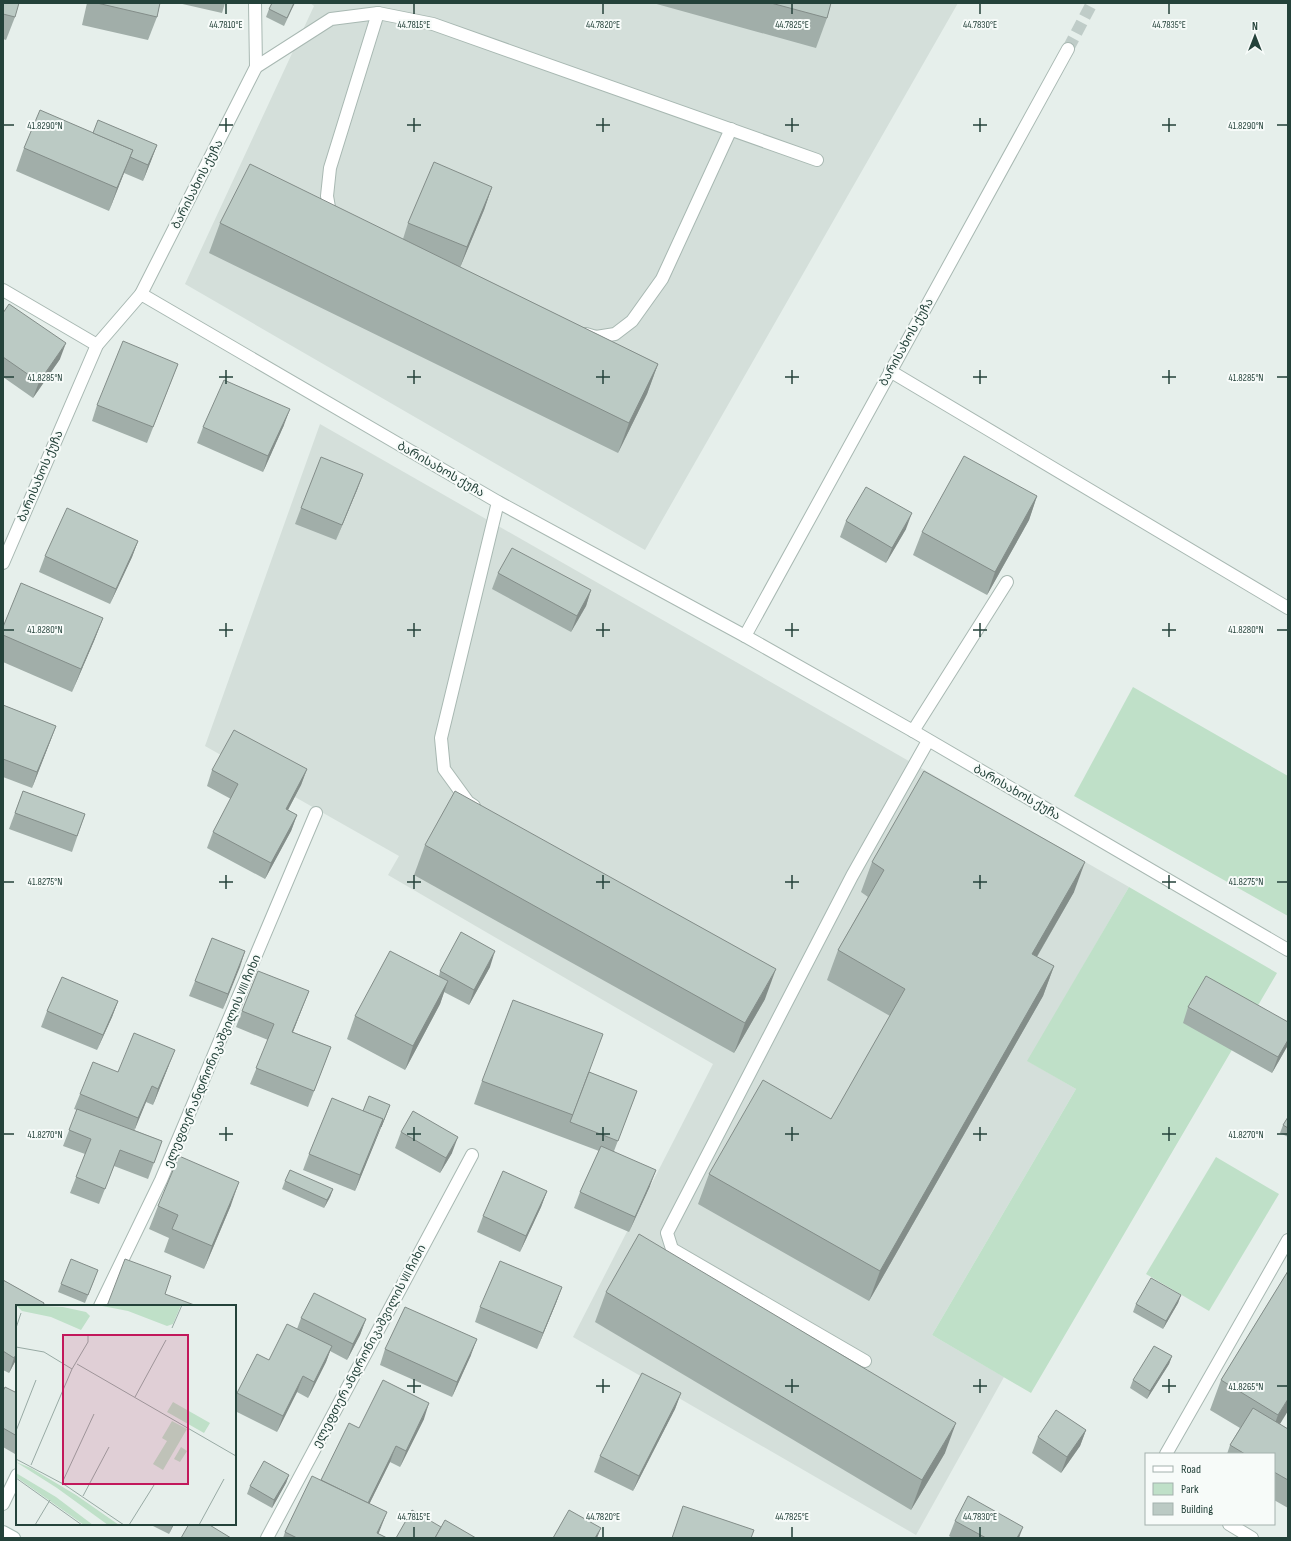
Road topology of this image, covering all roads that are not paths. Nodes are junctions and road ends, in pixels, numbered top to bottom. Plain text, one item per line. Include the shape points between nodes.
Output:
1 (256, 3) edge
2 (378, 13) junction
3 (1068, 49) tunnel mouth
4 (256, 67) junction
5 (731, 129) junction
6 (817, 160) dead end
7 (340, 224) edge
8 (3, 290) edge
9 (141, 294) junction
10 (576, 331) edge
11 (97, 346) junction
12 (890, 371) junction
13 (498, 502) junction
14 (3, 563) edge
15 (1008, 582) dead end
16 (1288, 608) edge
17 (745, 636) junction
18 (913, 731) junction
19 (928, 741) junction
20 (481, 810) edge
21 (316, 813) dead end
22 (1288, 950) edge
23 (472, 1155) dead end
24 (1288, 1240) edge
25 (100, 1305) edge
26 (865, 1361) dead end
27 (1167, 1453) edge
28 (16, 1477) edge
29 (3, 1504) edge
30 (1231, 1525) edge
31 (3, 1532) edge
32 (14, 1538) edge
33 (267, 1538) edge
34 (1252, 1538) edge

1 - 4 street, ბარისახოს ქუჩა
2 - 4 street via 331,19
2 - 5 street via 433,24
2 - 7 street via 330,168 327,196 330,213
3 - 12 street, ბარისახოს ქუჩა
4 - 9 street, ბარისახოს ქუჩა
5 - 6 street
5 - 10 street via 662,279 632,321 615,334 596,337
8 - 11 street
9 - 11 street, ბარისახოს ქუჩა
9 - 13 street, ბარისახოს ქუჩა
11 - 14 street, ბარისახოს ქუჩა
12 - 16 street
12 - 17 street, ბარისახოს ქუჩა
13 - 17 street, ბარისახოს ქუჩა
13 - 20 street via 441,738 444,769 468,802
15 - 18 street
17 - 18 street, ბარისახოს ქუჩა
18 - 19 street, ბარისახოს ქუჩა
19 - 22 street, ბარისახოს ქუჩა
19 - 26 street via 852,876 667,1233 672,1249
21 - 25 street, ელეფთერ ანდრონიკაშვილის VIII ჩიხი via 161,1180
23 - 33 street, ელეფთერ ანდრონიკაშვილის VII ჩიხი
24 - 27 street
28 - 29 street
30 - 34 street
31 - 32 street

